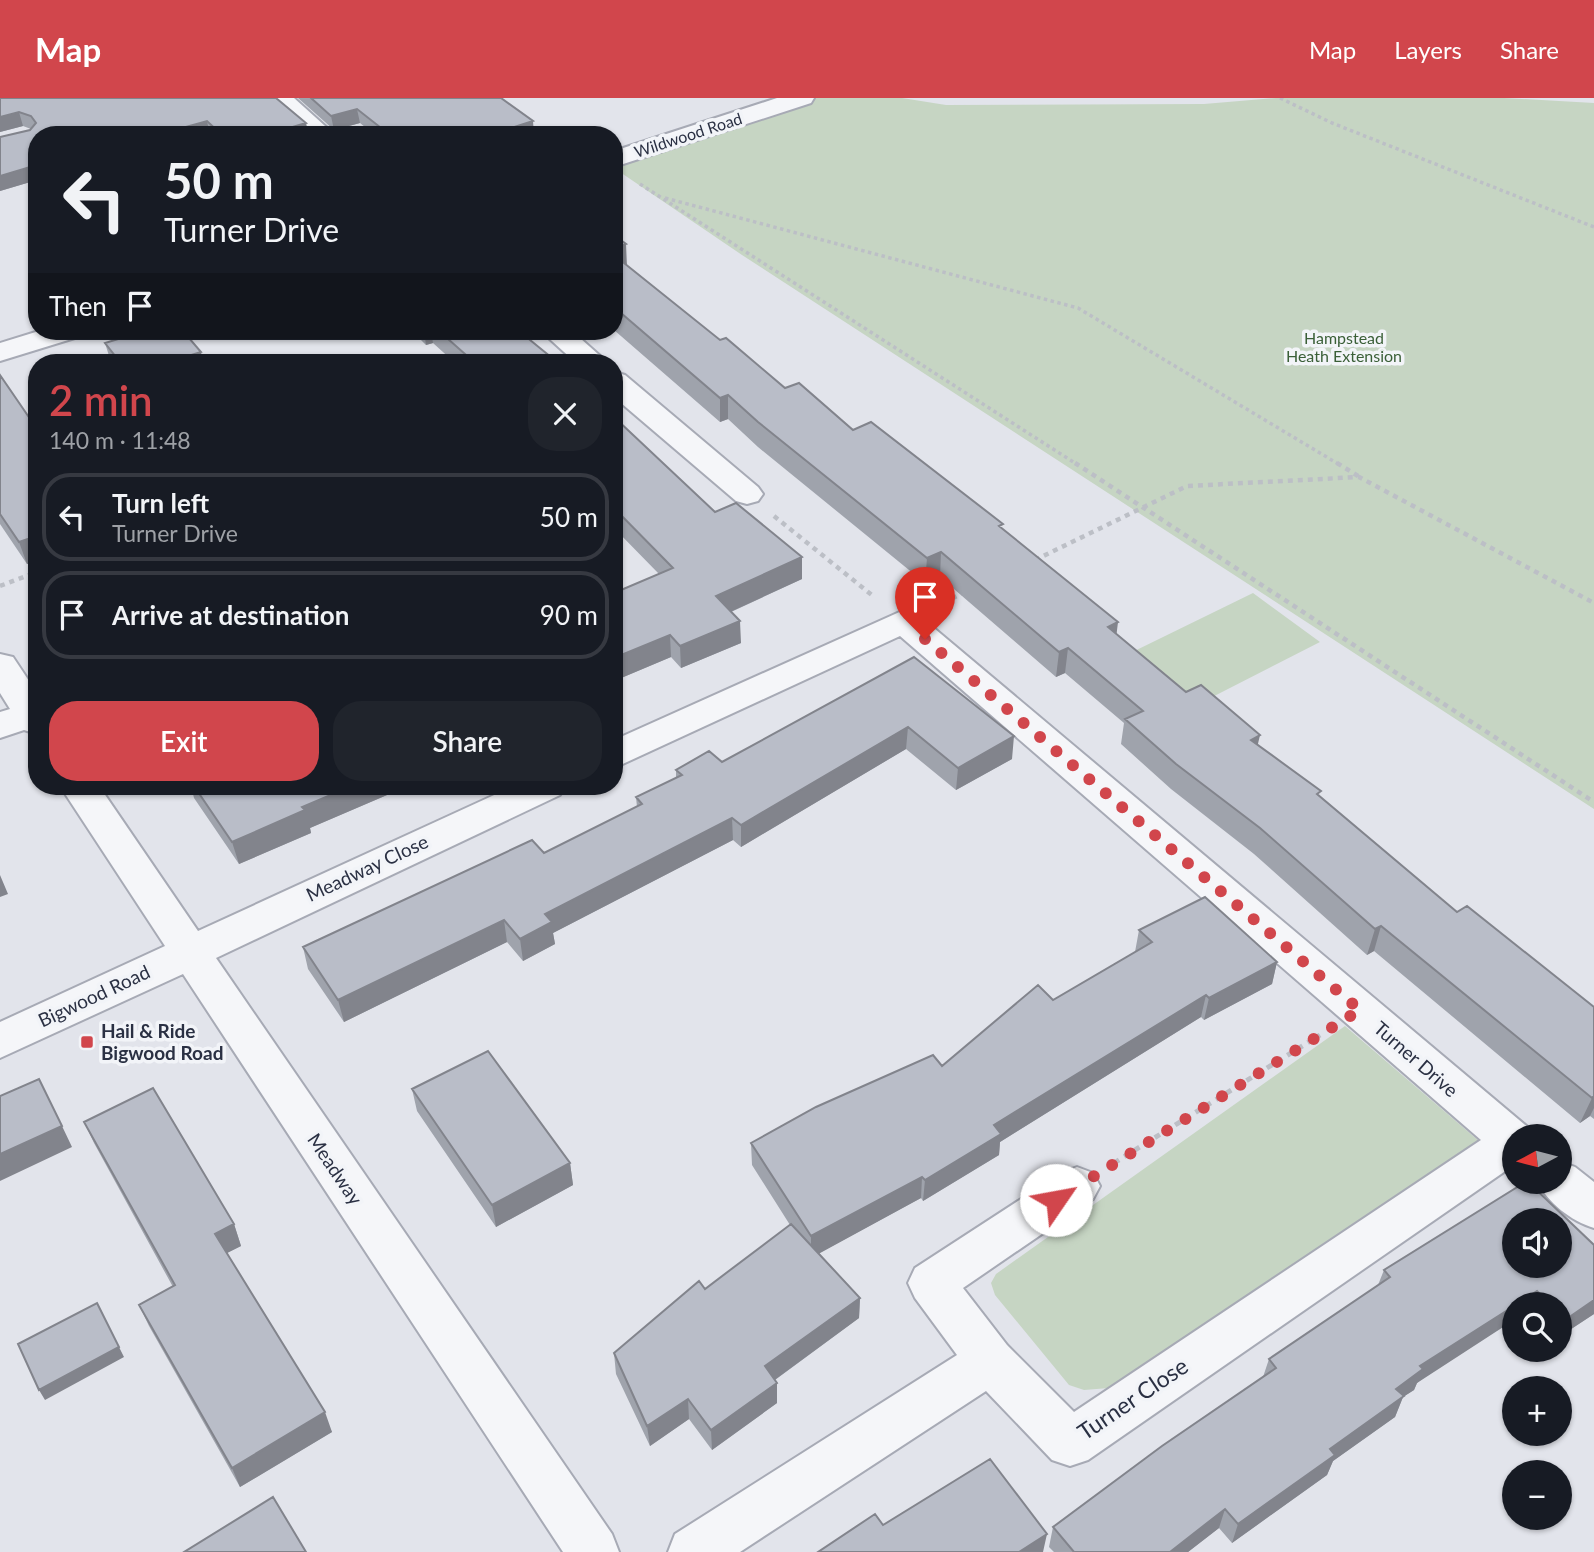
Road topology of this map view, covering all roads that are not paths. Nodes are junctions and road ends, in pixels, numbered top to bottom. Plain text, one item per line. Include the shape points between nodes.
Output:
1 (279, 98) edge
2 (802, 98) edge
3 (312, 126) edge
4 (623, 169) edge
5 (39, 340) edge
6 (566, 340) edge
7 (0, 352) edge
8 (582, 354) edge
9 (623, 389) edge
10 (747, 494) road end
11 (0, 665) edge
12 (23, 720) edge
13 (623, 751) edge
14 (85, 795) edge
15 (527, 795) edge
16 (188, 951) junction
17 (0, 1041) edge
18 (1502, 1133) edge
19 (1502, 1149) edge
20 (1077, 1186) road end
21 (1572, 1191) edge
22 (1594, 1209) edge
23 (990, 1361) junction
24 (593, 1552) edge
25 (694, 1552) edge

1 - 3 street
2 - 4 street, Wildwood Road
5 - 7 street
6 - 8 street
9 - 10 street
11 - 12 street
13 - 18 street, Turner Drive via 904,621
14 - 16 street, Meadway
15 - 16 street, Meadway Close
16 - 17 street, Bigwood Road
16 - 24 street, Meadway
19 - 23 street, Turner Close via 1070,1443
20 - 23 street via 932,1283
21 - 22 street
23 - 25 street

